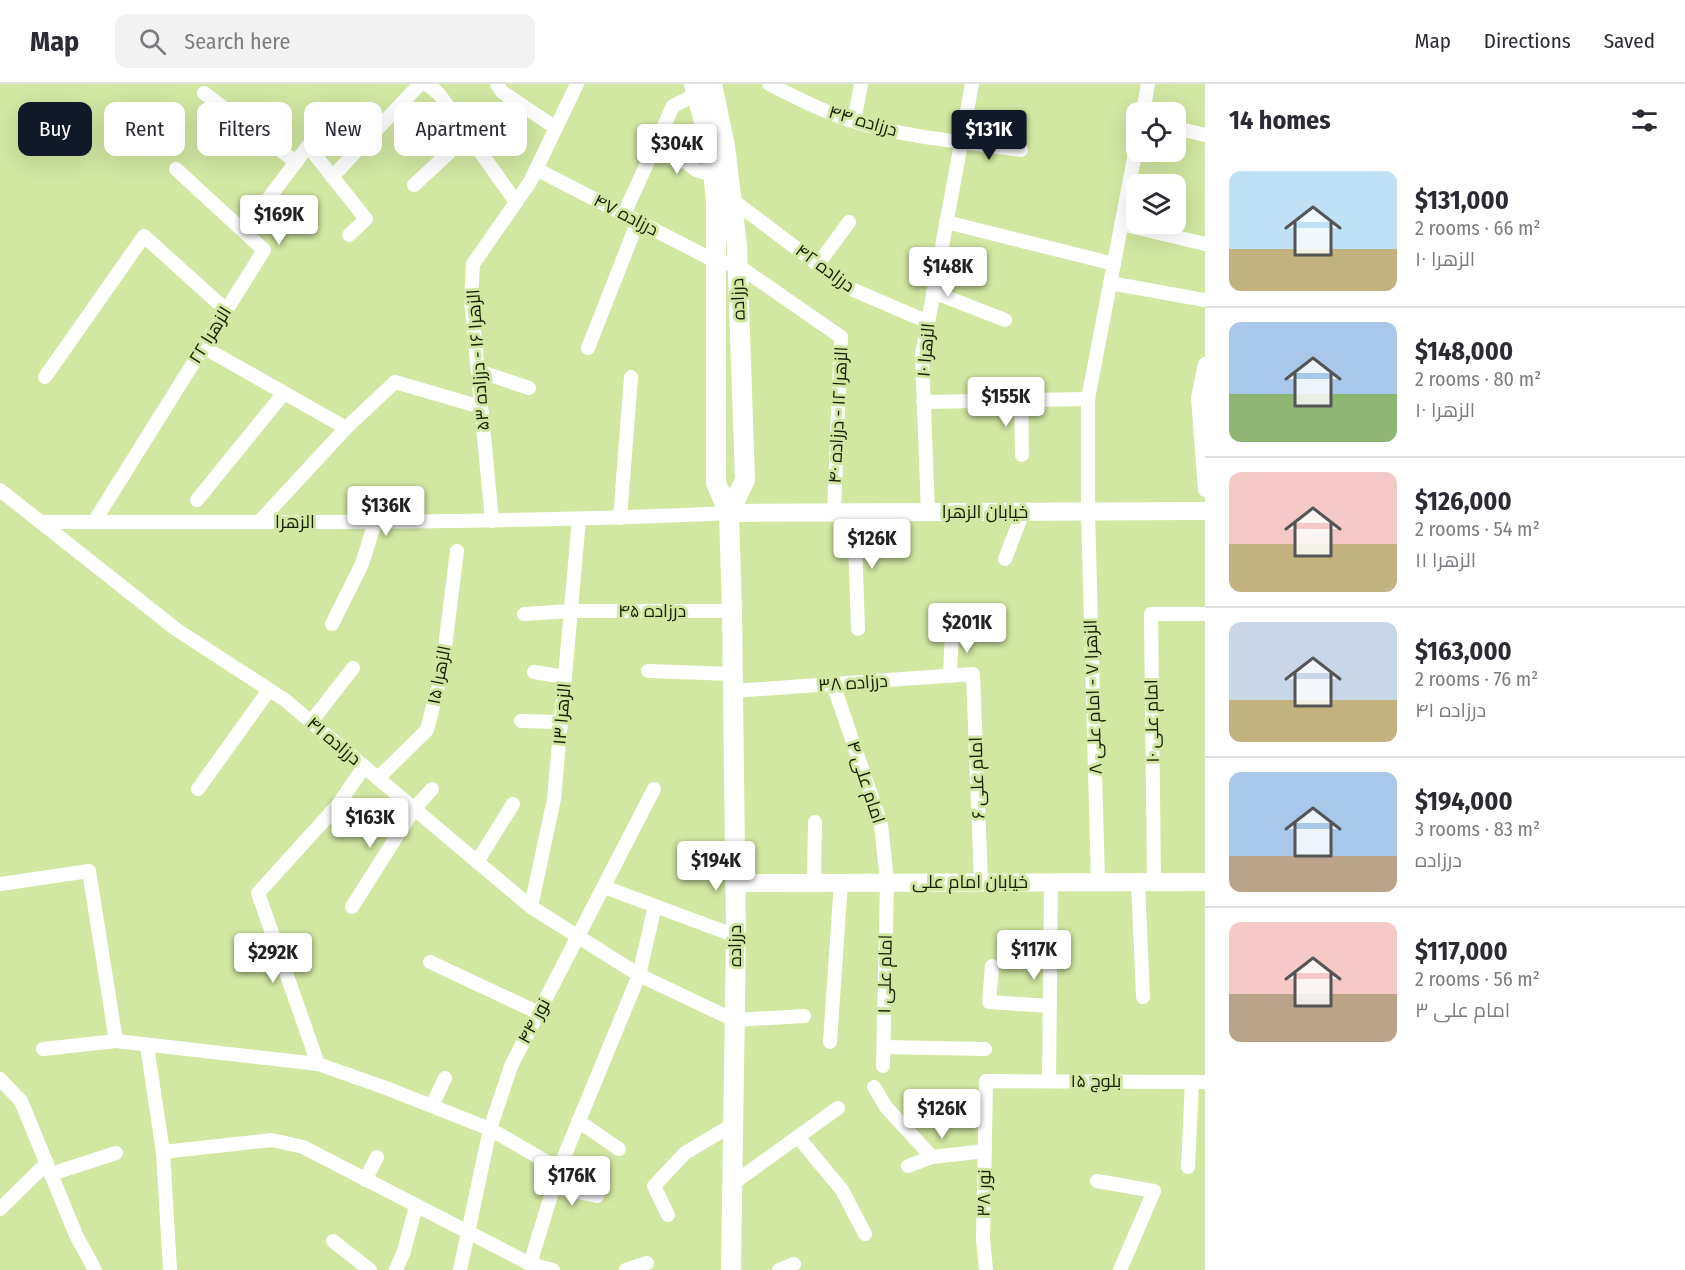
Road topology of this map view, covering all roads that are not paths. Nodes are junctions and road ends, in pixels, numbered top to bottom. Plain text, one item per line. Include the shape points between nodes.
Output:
1 (420, 84) edge
2 (427, 84) edge
3 (497, 84) edge
4 (577, 84) edge
5 (771, 84) edge
6 (861, 84) edge
7 (972, 84) edge
8 (1148, 84) edge
9 (701, 87) edge
10 (204, 93) dead end
11 (445, 102) edge
12 (1145, 102) edge
13 (854, 122) junction
14 (556, 128) junction
15 (1186, 131) edge
16 (1205, 135) edge
17 (657, 140) junction
18 (961, 141) junction
19 (1021, 150) dead end
20 (445, 156) edge
21 (483, 156) edge
22 (296, 162) junction
23 (1133, 162) edge
24 (176, 169) dead end
25 (536, 169) junction
26 (713, 175) junction
27 (332, 177) junction
28 (414, 185) dead end
29 (731, 199) junction
30 (516, 202) junction
31 (624, 214) junction
32 (638, 221) junction
33 (849, 222) dead end
34 (946, 222) junction
35 (1121, 224) junction
36 (244, 231) junction
37 (349, 235) dead end
38 (1205, 244) edge
39 (715, 261) junction
40 (819, 263) junction
41 (1114, 264) junction
42 (737, 265) junction
43 (1110, 283) junction
44 (933, 292) junction
45 (1205, 300) edge
46 (226, 310) junction
47 (1005, 320) dead end
48 (928, 322) junction
49 (203, 347) junction
50 (588, 348) dead end
51 (1205, 364) edge
52 (478, 371) junction
53 (45, 377) dead end
54 (631, 377) dead end
55 (529, 388) dead end
56 (284, 393) junction
57 (1088, 399) junction
58 (1022, 400) junction
59 (923, 402) junction
60 (482, 407) junction
61 (346, 428) junction
62 (1203, 443) edge
63 (1022, 455) dead end
64 (0, 490) edge
65 (1205, 490) edge
66 (197, 500) dead end
67 (1205, 511) edge
68 (928, 512) junction
69 (1023, 512) junction
70 (1088, 512) junction
71 (729, 513) junction
72 (834, 513) junction
73 (854, 513) junction
74 (620, 518) junction
75 (579, 519) junction
76 (492, 521) junction
77 (41, 522) junction
78 (94, 522) junction
79 (259, 522) junction
80 (375, 522) junction
81 (457, 551) dead end
82 (1005, 559) dead end
83 (571, 611) junction
84 (732, 611) junction
85 (524, 614) dead end
86 (1205, 614) edge
87 (332, 624) dead end
88 (858, 629) dead end
89 (952, 631) dead end
90 (353, 668) dead end
91 (648, 671) dead end
92 (534, 672) dead end
93 (973, 674) joint
94 (950, 676) junction
95 (565, 677) junction
96 (733, 683) junction
97 (833, 684) junction
98 (269, 690) junction
99 (521, 721) dead end
100 (311, 722) junction
101 (561, 722) junction
102 (364, 766) junction
103 (378, 778) junction
104 (198, 789) dead end
105 (432, 789) dead end
106 (654, 789) dead end
107 (513, 804) dead end
108 (414, 809) junction
109 (815, 822) dead end
110 (477, 862) junction
111 (814, 882) junction
112 (841, 882) junction
113 (887, 882) junction
114 (981, 882) junction
115 (1051, 882) junction
116 (1098, 882) junction
117 (1146, 882) junction
118 (1205, 882) edge
119 (735, 883) junction
120 (0, 884) edge
121 (604, 887) junction
122 (656, 906) junction
123 (352, 907) dead end
124 (531, 907) junction
125 (736, 936) junction
126 (578, 937) junction
127 (430, 962) dead end
128 (992, 966) dead end
129 (639, 975) junction
130 (1143, 997) dead end
131 (1050, 1006) junction
132 (539, 1013) junction
133 (804, 1016) dead end
134 (734, 1020) junction
135 (116, 1041) junction
136 (830, 1042) dead end
137 (147, 1046) junction
138 (884, 1047) junction
139 (43, 1049) dead end
140 (985, 1049) dead end
141 (318, 1064) junction
142 (883, 1066) dead end
143 (445, 1078) dead end
144 (0, 1079) edge
145 (986, 1081) joint
146 (1049, 1081) junction
147 (1199, 1082) edge
148 (874, 1087) dead end
149 (432, 1106) junction
150 (838, 1107) dead end
151 (578, 1121) junction
152 (732, 1125) junction
153 (490, 1129) junction
154 (798, 1137) junction
155 (619, 1149) dead end
156 (985, 1151) junction
157 (163, 1152) junction
158 (116, 1153) dead end
159 (377, 1157) dead end
160 (932, 1157) junction
161 (908, 1166) dead end
162 (1188, 1167) dead end
163 (49, 1168) junction
164 (559, 1169) junction
165 (365, 1180) junction
166 (1097, 1181) dead end
167 (732, 1184) junction
168 (553, 1187) junction
169 (597, 1196) dead end
170 (416, 1206) junction
171 (0, 1209) edge
172 (668, 1215) dead end
173 (468, 1233) junction
174 (866, 1234) dead end
175 (333, 1241) dead end
176 (647, 1263) dead end
177 (530, 1264) junction
178 (794, 1264) dead end
179 (95, 1270) edge
180 (170, 1270) edge
181 (370, 1270) edge
182 (396, 1270) edge
183 (460, 1270) edge
184 (554, 1270) edge
185 (626, 1270) edge
186 (731, 1270) edge
187 (779, 1270) edge
188 (986, 1270) edge
189 (1120, 1270) edge

1 - 27 street
2 - 11 street
3 - 14 street via 502,92
4 - 14 street, الزهرا ۱۶ - درزاده ۵۳
5 - 13 street, درزاده ۴۴ via 814,107
6 - 13 street
7 - 18 street, الزهرا ۱۰
8 - 12 street
9 - 17 street via 673,106
9 - 26 main road, درزاده
9 - 29 main road, درزاده via 725,146
10 - 22 street
13 - 18 street, درزاده ۴۴ via 921,137
14 - 25 street, الزهرا ۱۶ - درزاده ۵۳
15 - 16 street
17 - 26 street via 696,170
17 - 31 street
18 - 19 street, درزاده ۴۴
18 - 34 street, الزهرا ۱۰
20 - 28 street
21 - 30 street
22 - 27 street via 308,146
22 - 36 street
23 - 35 street, الزهرا ۷ - امام علی ۸
24 - 36 street, الزهرا ۲۲
25 - 30 street, الزهرا ۱۶ - درزاده ۵۳
25 - 31 street, درزاده ۴۷
26 - 39 main road, درزاده
27 - 37 street via 366,219
29 - 40 street, درزاده ۴۲
29 - 42 main road, درزاده
30 - 52 street, الزهرا ۱۶ - درزاده ۵۳ via 473,264 471,299
31 - 32 street, درزاده ۴۷
32 - 39 street, درزاده ۴۷
32 - 50 street
33 - 40 street
34 - 41 street
34 - 44 street, الزهرا ۱۰
35 - 38 street
35 - 41 street, الزهرا ۷ - امام علی ۸
36 - 46 street, الزهرا ۲۲ via 264,250
39 - 42 street, درزاده ۴۷
39 - 71 main road, درزاده via 716,483
40 - 48 street, درزاده ۴۲ via 849,288
41 - 43 street, الزهرا ۷ - امام علی ۸
42 - 71 main road, درزاده via 745,480
42 - 72 street, الزهرا ۱۲ - درزاده ۴۰ via 842,336
43 - 45 street
43 - 57 street, الزهرا ۷ - امام علی ۸
44 - 47 street
44 - 48 street, الزهرا ۱۰
46 - 49 street, الزهرا ۲۲
46 - 53 street via 144,236
48 - 59 street, الزهرا ۱۰ via 922,355
49 - 56 street
49 - 78 street, الزهرا ۲۲
51 - 62 street via 1198,398
52 - 55 street
52 - 60 street, الزهرا ۱۶ - درزاده ۵۳
54 - 74 street
56 - 61 street
56 - 66 street
57 - 58 street
57 - 70 street, الزهرا ۷ - امام علی ۸
58 - 59 street
58 - 63 street
59 - 68 street, الزهرا ۱۰
60 - 61 street via 395,382
60 - 76 street, الزهرا ۱۶ - درزاده ۵۳
61 - 79 street
62 - 65 street
64 - 77 street, درزاده ۴۱
67 - 70 street, خیابان الزهرا
68 - 69 street, خیابان الزهرا
68 - 73 street, خیابان الزهرا
69 - 70 street, خیابان الزهرا
69 - 82 street
70 - 116 street, الزهرا ۷ - امام علی ۸
71 - 72 street, خیابان الزهرا
71 - 74 street, الزهرا
71 - 84 main road, درزاده
72 - 73 street, خیابان الزهرا
73 - 88 street
74 - 75 street, الزهرا
75 - 76 street, الزهرا
75 - 83 street, الزهرا ۱۳
76 - 80 street, الزهرا
77 - 78 street, الزهرا
77 - 98 street, درزاده ۴۱ via 177,630
78 - 79 street, الزهرا
79 - 80 street, الزهرا
80 - 87 street via 362,564
81 - 103 street, الزهرا ۱۵ via 442,671 427,730
83 - 84 street, درزاده ۴۵
83 - 85 street, درزاده ۴۵
83 - 95 street, الزهرا ۱۳
84 - 96 main road, درزاده
86 - 117 street, امام علی ۱۰ via 1151,614
89 - 94 street
90 - 100 street
91 - 96 street, درزاده ۳۸
92 - 95 street
93 - 94 street, درزاده ۳۸
93 - 114 street, امام علی ۶
94 - 97 street, درزاده ۳۸
95 - 101 street, الزهرا ۱۳
96 - 97 street, درزاده ۳۸
96 - 119 main road, درزاده
97 - 113 street, امام علی ۴ via 880,824
98 - 100 street, درزاده ۴۱
98 - 104 street
99 - 101 street
100 - 102 street, درزاده ۴۱
101 - 124 street, الزهرا ۱۳ via 554,800
102 - 103 street, درزاده ۴۱
102 - 141 street via 337,806 258,893
103 - 108 street, درزاده ۴۱
105 - 108 street
106 - 121 street, نور ۴۴
107 - 110 street
108 - 110 street, درزاده ۴۱
108 - 123 street
109 - 111 street
110 - 124 street, درزاده ۴۱
111 - 112 street, خیابان امام علی
111 - 119 street, خیابان امام علی
112 - 113 street, خیابان امام علی
112 - 136 street
113 - 114 street, خیابان امام علی
113 - 138 street, امام علی ۱
114 - 115 street, خیابان امام علی
115 - 116 street, خیابان امام علی
115 - 131 street
116 - 117 street, خیابان امام علی
117 - 118 street, خیابان امام علی
117 - 130 street
119 - 125 main road, درزاده
120 - 135 street via 89,871
121 - 122 street
121 - 126 street, نور ۴۴
122 - 125 street
122 - 129 street
124 - 126 street, درزاده ۴۱
125 - 134 main road, درزاده
126 - 129 street, درزاده ۴۱
126 - 132 street, نور ۴۴
127 - 132 street
128 - 131 street via 989,1002
129 - 134 street, درزاده ۴۱
129 - 151 street
131 - 146 street
132 - 153 street, نور ۴۴ via 511,1065
133 - 134 street
134 - 152 main road, درزاده
135 - 137 street
135 - 139 street
137 - 141 street
137 - 157 street
138 - 140 street
138 - 142 street, امام علی ۱
141 - 149 street
143 - 149 street
144 - 163 street via 21,1101
145 - 146 street, بلوچ ۱۵
145 - 156 street, نور ۳۸
146 - 147 street, بلوچ ۱۵
147 - 162 street
148 - 160 street via 886,1107
149 - 153 street
150 - 154 street
151 - 155 street
151 - 164 street
152 - 167 main road, درزاده
152 - 172 street via 685,1153 654,1186
153 - 164 street
153 - 173 street, نور ۴۴
154 - 167 street
154 - 174 street via 842,1190
156 - 160 street
156 - 188 street, نور ۳۸
157 - 165 street via 272,1140 303,1147
157 - 180 street
158 - 163 street
159 - 165 street
160 - 161 street
163 - 171 street
163 - 179 street
164 - 168 street
165 - 170 street
166 - 189 street via 1154,1191
167 - 186 main road, درزاده
168 - 169 street
168 - 177 street
170 - 173 street
170 - 182 street
173 - 177 street
173 - 183 street, نور ۴۴
175 - 181 street
176 - 185 street
177 - 184 street
178 - 187 street

